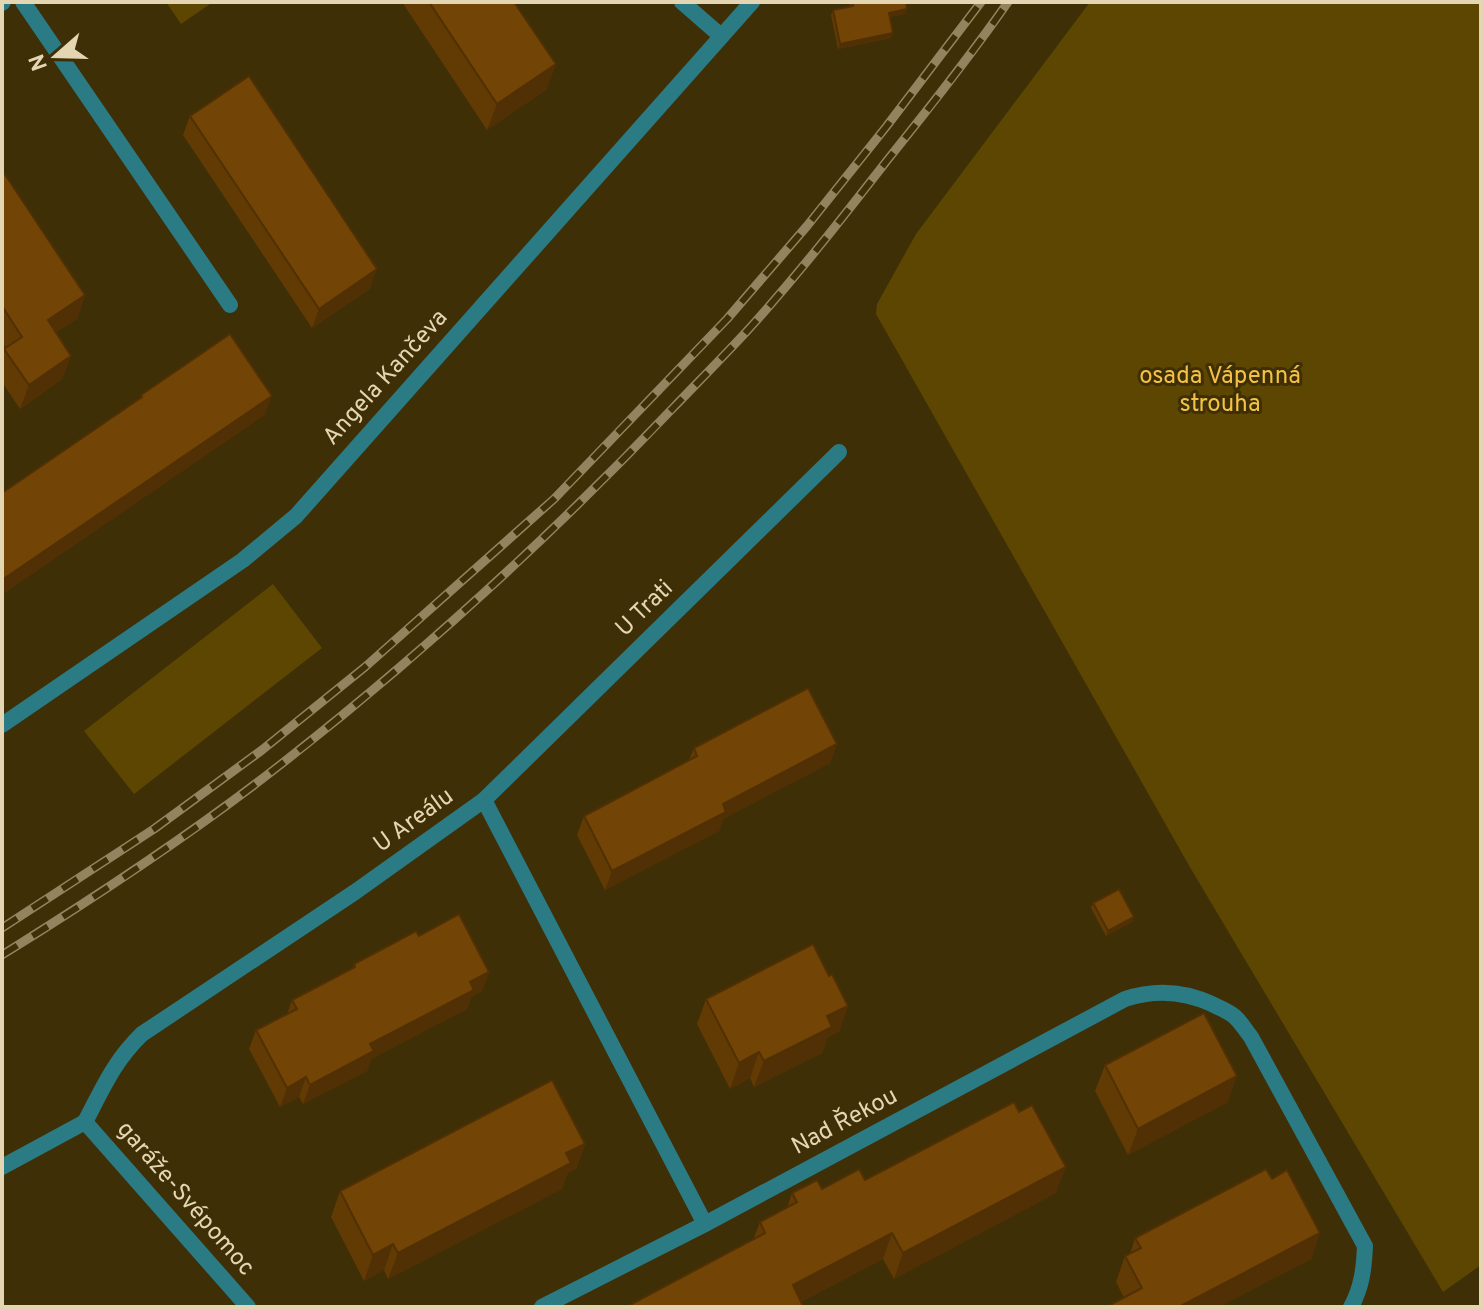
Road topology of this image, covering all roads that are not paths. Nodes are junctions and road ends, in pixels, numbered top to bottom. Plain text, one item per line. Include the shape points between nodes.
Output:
1 (23, 2) edge
2 (682, 2) edge
3 (752, 2) edge
4 (721, 36) junction
5 (230, 305) dead end
6 (839, 452) dead end
7 (2, 725) edge
8 (484, 800) junction
9 (85, 1122) junction
10 (2, 1167) edge
11 (705, 1224) junction
12 (1354, 1301) edge
13 (248, 1307) edge
14 (542, 1307) edge

1 - 5 street
2 - 4 street
3 - 4 street, Angela Kančeva
4 - 7 street, Angela Kančeva via 296,516 243,560
6 - 8 street, U Trati
8 - 9 street, U Areálu via 142,1034 111,1071
8 - 11 street, U Areálu
9 - 10 street, garáže-Svépomoc
9 - 13 street, garáže-Svépomoc
11 - 12 street, Nad Řekou via 1125,999 1174,993 1220,1008 1251,1037 1365,1246
11 - 14 street, Nad Řekou

